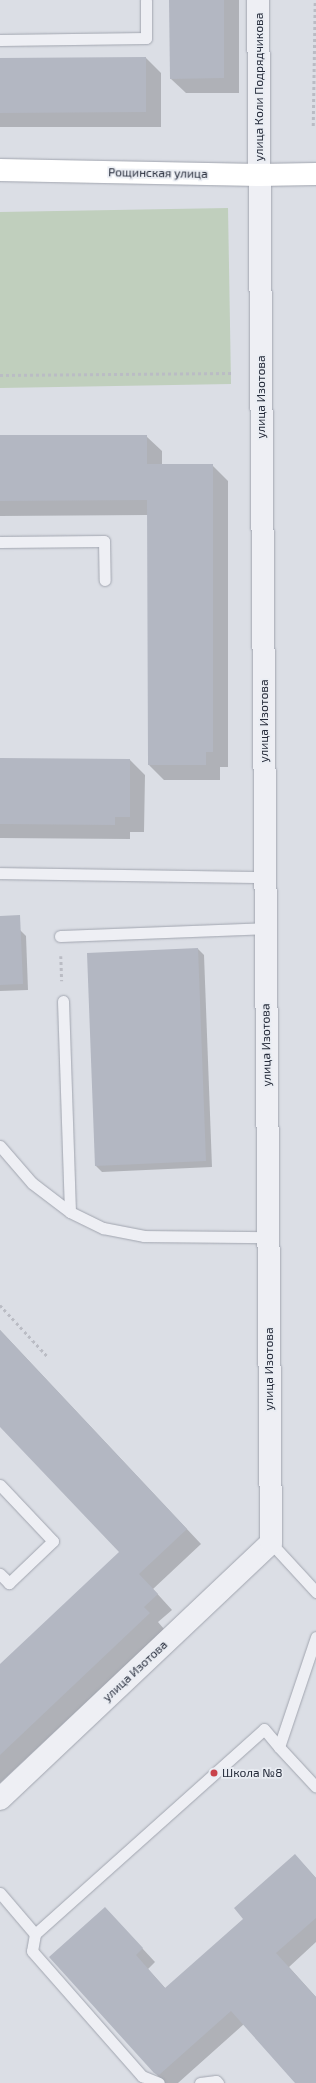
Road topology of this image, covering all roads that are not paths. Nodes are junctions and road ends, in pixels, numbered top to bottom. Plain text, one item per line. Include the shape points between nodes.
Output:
1 (146, 0) edge
2 (258, 0) edge
3 (0, 40) edge
4 (0, 170) edge
5 (316, 174) edge
6 (259, 175) junction
7 (0, 542) edge
8 (105, 580) dead end
9 (0, 873) edge
10 (265, 877) junction
11 (265, 928) junction
12 (60, 936) road end
13 (63, 1000) road end
14 (0, 1146) edge
15 (70, 1212) junction
16 (268, 1237) junction
17 (0, 1485) edge
18 (271, 1543) junction
19 (0, 1574) edge
20 (316, 1592) edge
21 (316, 1637) edge
22 (279, 1747) junction
23 (316, 1787) edge
24 (0, 1799) edge
25 (0, 1893) edge
26 (35, 1934) junction
27 (159, 2083) edge
28 (200, 2083) edge
29 (218, 2083) edge

1 - 3 lane via 146,38
2 - 6 street, улица Коли Подрядчикова
4 - 6 street, Рощинская улица
5 - 6 street, Рощинская улица
6 - 10 street, улица Изотова
7 - 8 lane via 104,541
9 - 10 lane
10 - 11 street, улица Изотова
11 - 12 lane
11 - 16 street, улица Изотова
13 - 15 lane
14 - 15 lane via 32,1183
15 - 16 lane via 103,1228 144,1236
16 - 18 street, улица Изотова
17 - 19 lane via 53,1541 9,1583
18 - 20 lane
18 - 24 street, улица Изотова
21 - 22 lane
22 - 23 lane
22 - 26 lane via 264,1729
25 - 26 lane
26 - 27 lane via 32,1951 142,2076
28 - 29 lane

